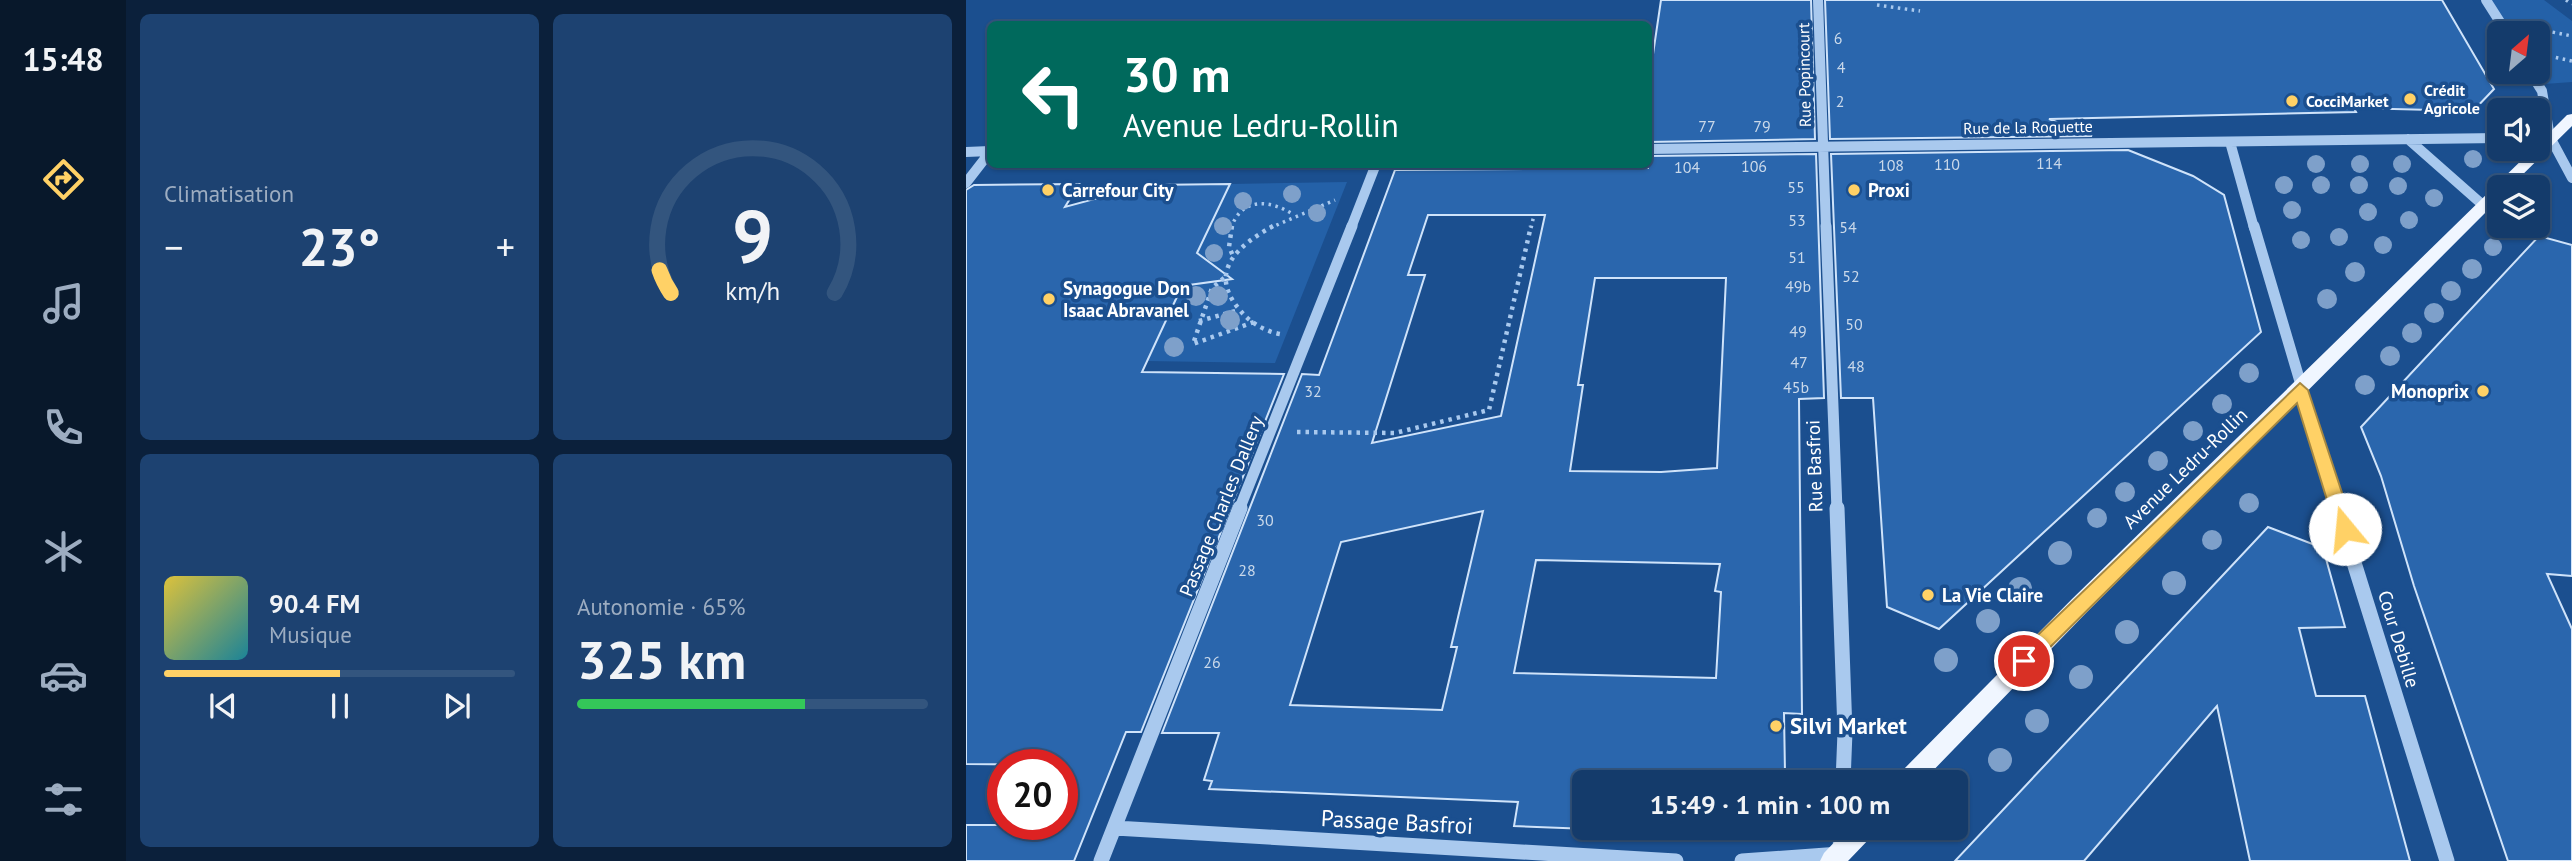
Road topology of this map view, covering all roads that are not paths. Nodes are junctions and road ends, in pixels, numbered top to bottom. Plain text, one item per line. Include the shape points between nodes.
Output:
1 (1818, 0) edge
2 (2486, 0) edge
3 (2500, 21) edge
4 (2572, 118) edge
5 (2550, 133) edge
6 (2487, 138) edge
7 (2408, 139) junction
8 (2230, 142) junction
9 (2550, 146) edge
10 (1821, 148) junction
11 (1652, 149) edge
12 (966, 152) edge
13 (987, 152) edge
14 (987, 156) edge
15 (2524, 161) edge
16 (1374, 168) edge
17 (2512, 175) edge
18 (2572, 178) edge
19 (966, 183) edge
20 (2487, 203) edge
21 (2484, 206) junction
22 (2300, 390) junction
23 (1843, 770) edge
24 (1919, 770) edge
25 (1115, 828) junction
26 (1840, 840) edge
27 (1854, 840) edge
28 (1838, 859) edge
29 (1101, 861) edge
30 (1676, 861) edge
31 (1742, 861) edge
32 (2447, 861) edge

1 - 10 street, Rue Popincourt
2 - 3 street
4 - 5 main road
6 - 7 street, Rue de la Roquette
7 - 8 street, Rue de la Roquette
7 - 21 street
8 - 10 street, Rue de la Roquette
8 - 22 street, Cour Debille
9 - 18 street
10 - 11 street, Rue de la Roquette
10 - 23 street, Rue Basfroi
12 - 13 street
14 - 19 street
15 - 17 main road, Avenue Ledru-Rollin
16 - 25 street, Passage Charles Dallery
20 - 21 main road, Avenue Ledru-Rollin
21 - 22 main road, Avenue Ledru-Rollin
22 - 24 main road, Avenue Ledru-Rollin
22 - 32 street, Cour Debille
25 - 29 street, Passage Charles Dallery
25 - 30 street, Passage Basfroi
26 - 28 street
27 - 28 main road
28 - 31 street

